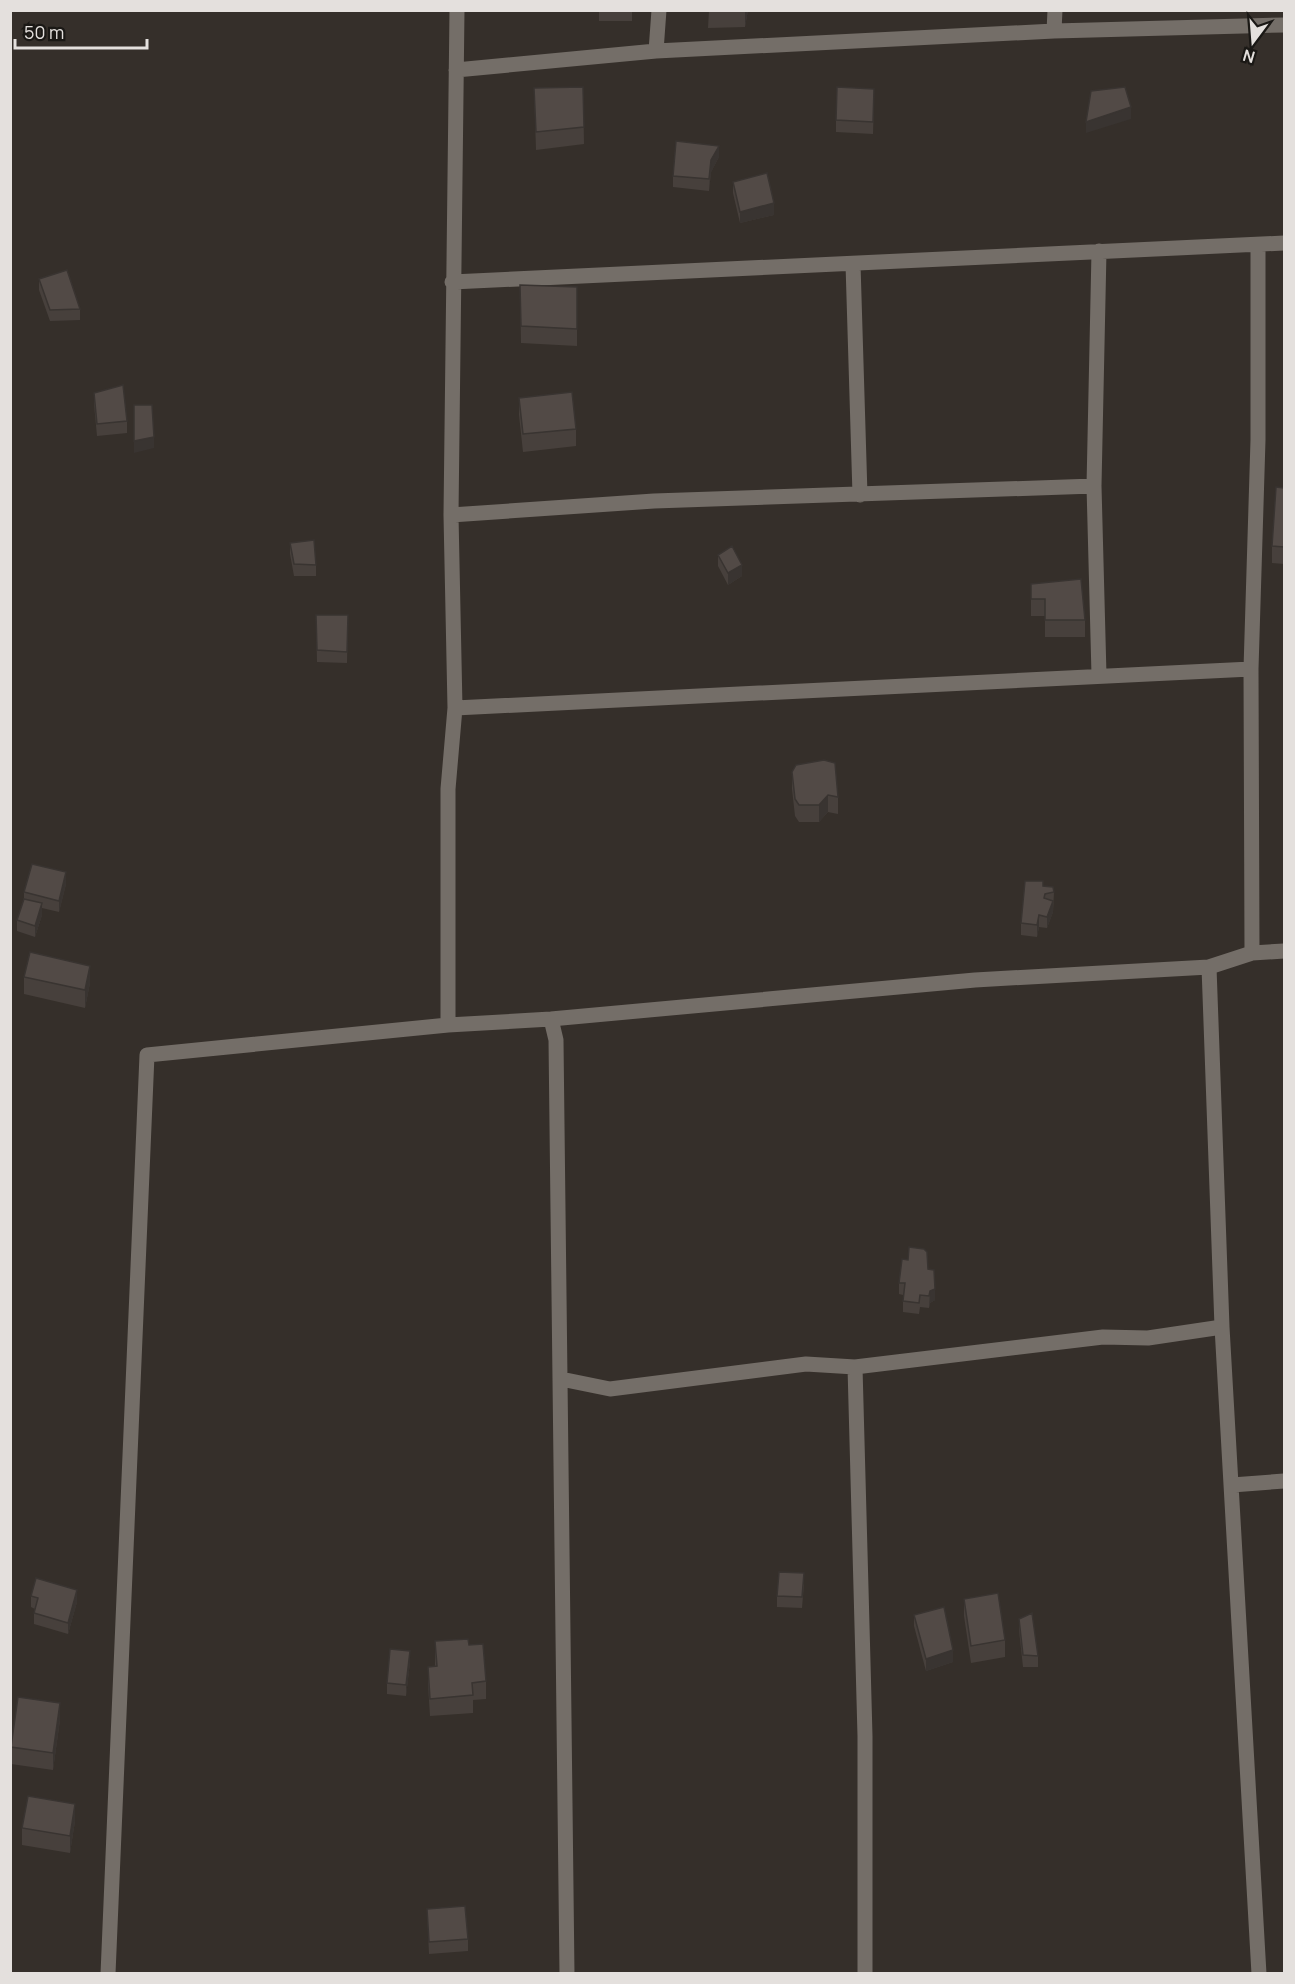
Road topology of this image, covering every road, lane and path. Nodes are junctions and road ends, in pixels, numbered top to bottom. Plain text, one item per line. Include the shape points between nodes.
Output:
1 (457, 10) edge
2 (659, 10) edge
3 (1055, 10) edge
4 (1284, 24) edge
5 (1054, 31) junction
6 (656, 51) junction
7 (456, 70) junction
8 (1284, 243) edge
9 (1258, 245) junction
10 (1099, 251) junction
11 (853, 264) junction
12 (452, 282) junction
13 (1094, 486) junction
14 (860, 495) junction
15 (451, 515) junction
16 (1251, 669) junction
17 (1099, 675) junction
18 (455, 708) junction
19 (1284, 951) edge
20 (1252, 953) junction
21 (1209, 967) junction
22 (551, 1019) junction
23 (448, 1025) junction
24 (1222, 1327) junction
25 (855, 1367) junction
26 (561, 1379) junction
27 (1284, 1481) edge
28 (1232, 1485) junction
29 (108, 1974) edge
30 (567, 1974) edge
31 (865, 1974) edge
32 (1259, 1974) edge

1 - 7 street
2 - 6 street
3 - 5 street
4 - 5 street
5 - 6 street
6 - 7 street
7 - 12 street
8 - 9 street
9 - 10 street
9 - 16 street via 1258,440
10 - 11 street
10 - 13 street
11 - 12 street
11 - 14 street
12 - 15 street
13 - 14 street
13 - 17 street
14 - 15 street via 654,501
15 - 18 street
16 - 17 street
16 - 20 street
17 - 18 street
18 - 23 street via 448,789
19 - 20 street
20 - 21 street
21 - 22 street via 975,980
21 - 24 street
22 - 23 street
22 - 26 street via 556,1040
23 - 29 street via 147,1055
24 - 25 street
24 - 28 street
25 - 26 street via 806,1364 610,1389
25 - 31 street via 865,1736
26 - 30 street
27 - 28 street
28 - 32 street

